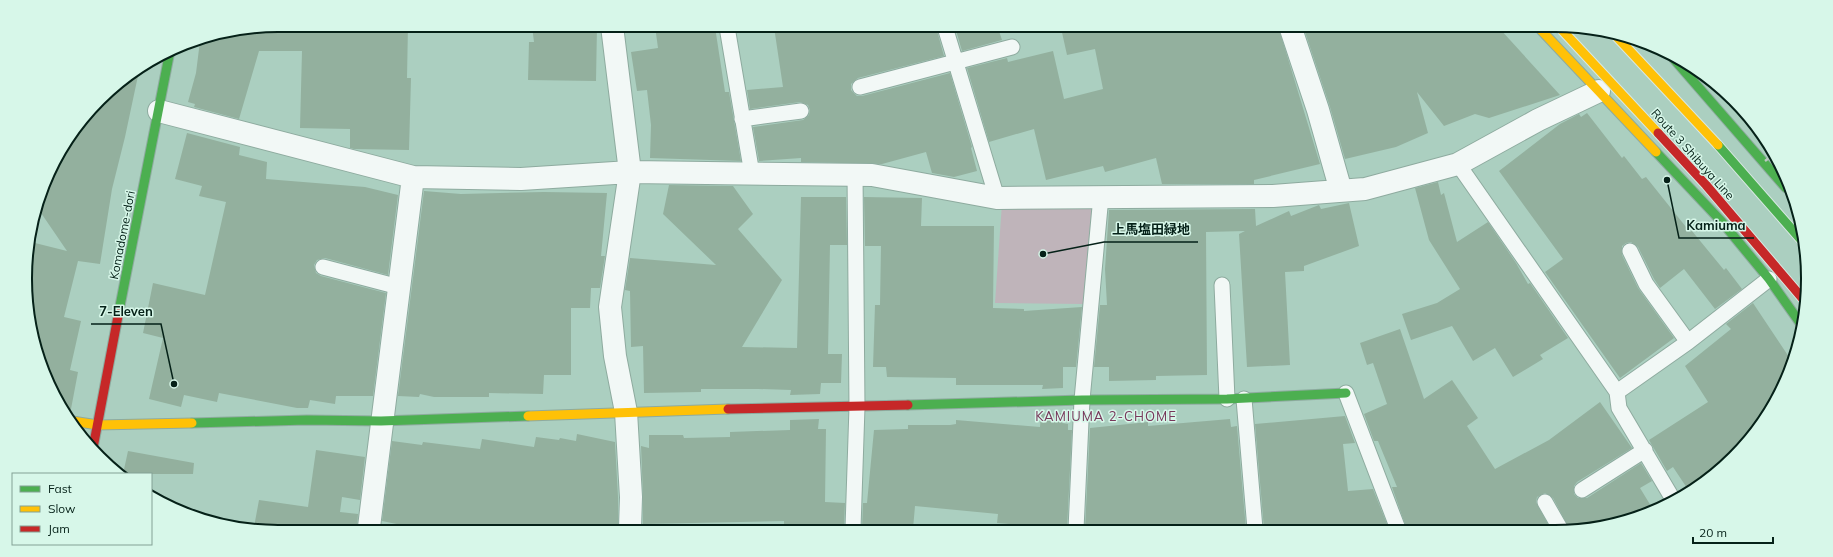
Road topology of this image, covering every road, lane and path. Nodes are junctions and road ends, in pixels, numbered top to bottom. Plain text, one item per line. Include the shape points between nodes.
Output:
1 (613, 32) edge
2 (728, 32) edge
3 (948, 32) edge
4 (1292, 32) edge
5 (1543, 32) edge
6 (1564, 33) edge
7 (1622, 41) edge
8 (1012, 47) dead end
9 (169, 57) edge
10 (957, 63) junction
11 (1681, 67) edge
12 (860, 87) dead end
13 (1599, 91) junction
14 (159, 111) junction
15 (802, 112) dead end
16 (742, 119) junction
17 (1458, 164) junction
18 (630, 172) junction
19 (855, 173) junction
20 (752, 174) junction
21 (413, 177) junction
22 (1782, 183) edge
23 (1341, 191) junction
24 (1101, 196) junction
25 (997, 198) junction
26 (1797, 235) edge
27 (1630, 251) dead end
28 (323, 267) dead end
29 (1768, 279) junction
30 (1222, 285) dead end
31 (399, 287) junction
32 (1800, 295) edge
33 (1797, 319) edge
34 (1688, 342) junction
35 (1617, 392) junction
36 (1346, 394) joint
37 (1227, 399) junction
38 (1244, 399) junction
39 (1082, 400) junction
40 (857, 407) junction
41 (626, 412) junction
42 (381, 420) junction
43 (78, 422) edge
44 (98, 425) junction
45 (94, 442) edge
46 (1645, 450) junction
47 (1582, 490) dead end
48 (1671, 496) edge
49 (1545, 502) dead end
50 (369, 525) edge
51 (630, 525) edge
52 (853, 525) edge
53 (1076, 525) edge
54 (1255, 525) edge
55 (1396, 525) edge
56 (1557, 525) edge

1 - 18 street
2 - 16 lane
3 - 10 lane
4 - 23 street
5 - 13 main road
6 - 32 main road, Route 3 Shibuya Line, bridge via 1706,184
7 - 26 main road, Route 3 Shibuya Line, bridge via 1732,160
8 - 10 lane
9 - 14 main road, Komadome-dori
10 - 12 lane
10 - 25 lane
11 - 22 main road
13 - 17 street via 1538,120
13 - 29 main road via 1722,222
14 - 21 street
14 - 44 main road, Komadome-dori
15 - 16 lane
16 - 20 lane
17 - 23 street via 1365,189
17 - 35 lane
18 - 20 street
18 - 21 street via 521,179
18 - 41 street via 610,307 615,356
19 - 20 street
19 - 25 street
19 - 40 lane
21 - 31 street
23 - 24 street via 1273,196
24 - 25 street
24 - 39 lane
27 - 34 lane via 1646,284
28 - 31 lane
29 - 33 main road
29 - 34 lane
30 - 37 lane
31 - 42 street
34 - 35 lane
35 - 46 lane via 1619,408
36 - 38 main road
36 - 55 lane
37 - 38 main road
37 - 39 main road
38 - 54 lane
39 - 40 main road
39 - 53 lane
40 - 41 main road
40 - 52 lane
41 - 42 main road
41 - 51 street
42 - 44 main road
42 - 50 street
43 - 44 main road
44 - 45 main road, Komadome-dori
46 - 47 lane
46 - 48 lane
49 - 56 lane

